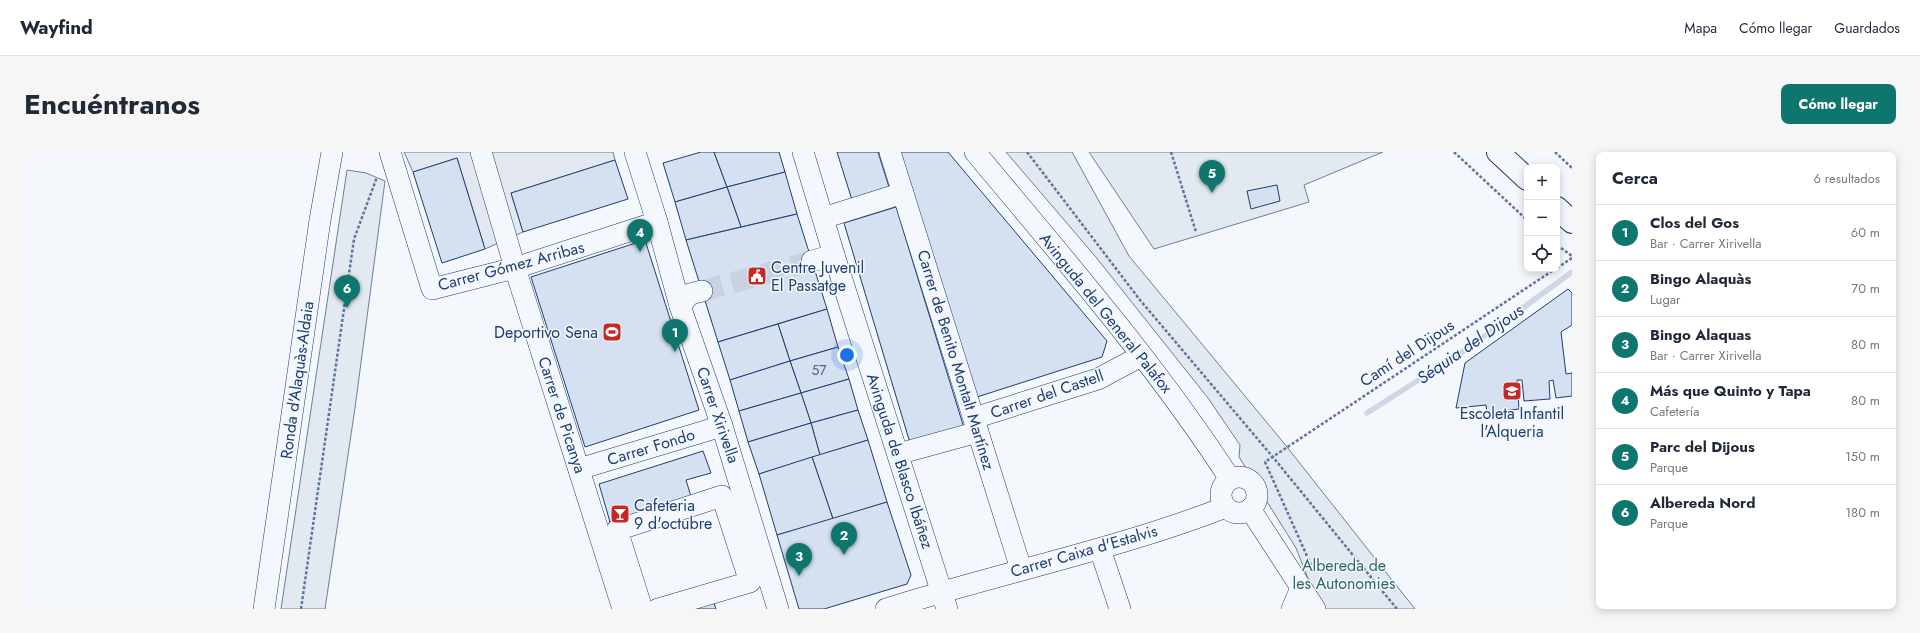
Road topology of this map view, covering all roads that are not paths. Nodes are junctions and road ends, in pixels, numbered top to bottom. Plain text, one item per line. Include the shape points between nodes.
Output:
1 (332, 152) edge
2 (481, 152) edge
3 (635, 152) edge
4 (803, 152) edge
5 (890, 152) edge
6 (975, 152) edge
7 (1498, 152) edge
8 (391, 156) edge
9 (1524, 176) edge
10 (903, 193) junction
11 (1560, 211) edge
12 (823, 218) junction
13 (658, 222) junction
14 (1572, 222) edge
15 (834, 255) junction
16 (812, 261) tunnel mouth
17 (515, 268) junction
18 (702, 291) tunnel mouth
19 (680, 306) junction
20 (1141, 356) junction
21 (976, 425) junction
22 (722, 426) junction
23 (898, 454) junction
24 (579, 469) junction
25 (1230, 479) junction
26 (1226, 507) junction
27 (1250, 508) junction
28 (1100, 549) junction
29 (1021, 569) junction
30 (1301, 588) junction
31 (944, 600) edge
32 (264, 609) edge
33 (623, 609) edge
34 (642, 609) edge
35 (658, 609) edge
36 (778, 609) edge
37 (886, 609) edge
38 (1120, 609) edge
39 (1292, 609) edge
40 (1315, 609) edge

1 - 32 street, Ronda d'Alaquàs-Aldaia
2 - 17 street, Carrer de Picanya
3 - 13 street, Carrer Xirivella
4 - 12 street, Avinguda de Blasco Ibáñez
5 - 10 street, Carrer de Benito Montalt Martínez
6 - 20 street, Avinguda del General Palafox via 1113,318
7 - 9 main road
8 - 17 street, Carrer Gómez Arribas via 432,290
10 - 12 street
10 - 21 street, Carrer de Benito Montalt Martínez
11 - 14 main road
12 - 15 street, Avinguda de Blasco Ibáñez
13 - 17 street, Carrer Gómez Arribas
13 - 19 street, Carrer Xirivella
15 - 16 street
15 - 23 street, Avinguda de Blasco Ibáñez
17 - 24 street, Carrer de Picanya
18 - 19 street via 690,294
19 - 22 street, Carrer Xirivella
20 - 21 street, Carrer del Castell via 1098,379
20 - 25 street, Avinguda del General Palafox via 1201,434
21 - 23 street, Carrer del Castell
21 - 29 street, Carrer de Benito Montalt Martínez
22 - 24 street, Carrer Fondo
22 - 36 street, Carrer Xirivella
23 - 31 street, Avinguda de Blasco Ibáñez
24 - 33 street, Carrer de Picanya
25 - 26 street via 1224,484 1221,492 1221,500
25 - 27 street via 1244,477 1252,483 1257,496
26 - 27 street via 1238,513
26 - 28 street, Carrer Caixa d'Estalvis
27 - 30 street
28 - 29 street, Carrer Caixa d'Estalvis
28 - 38 street
29 - 31 street, Carrer Caixa d'Estalvis
30 - 39 street
30 - 40 street
31 - 37 street, Carrer Caixa d'Estalvis
34 - 35 street via 617,530 722,496 750,582

